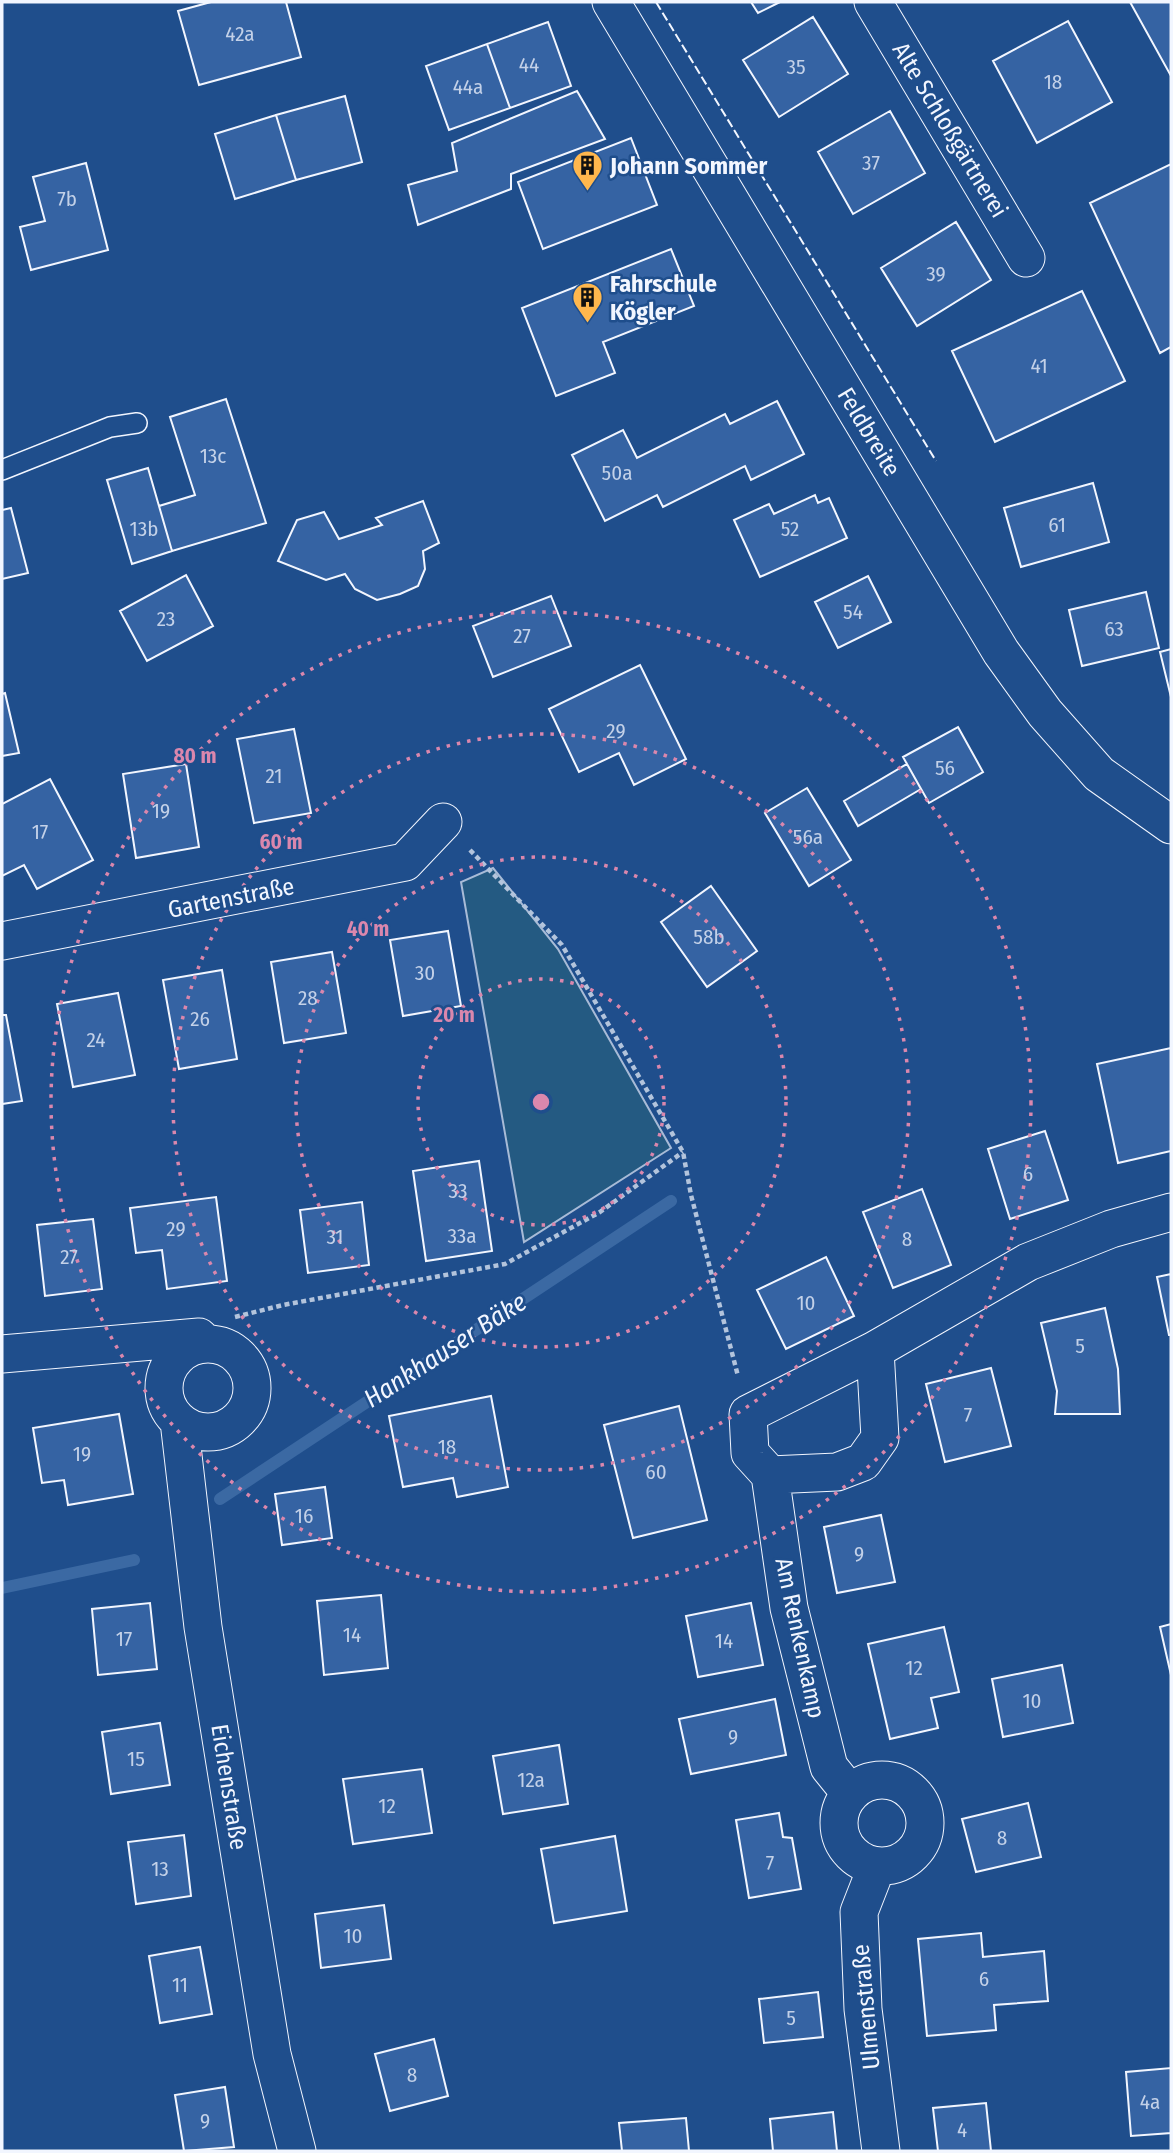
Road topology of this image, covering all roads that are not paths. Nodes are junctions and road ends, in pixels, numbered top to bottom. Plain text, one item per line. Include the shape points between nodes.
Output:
1 (611, 2) edge
2 (873, 2) edge
3 (1026, 258) dead end
4 (137, 423) dead end
5 (2, 470) edge
6 (443, 822) road end
7 (1171, 825) edge
8 (2, 941) edge
9 (1171, 1212) edge
10 (207, 1343) junction
11 (875, 1350) junction
12 (2, 1354) edge
13 (179, 1421) junction
14 (770, 1475) junction
15 (850, 1793) junction
16 (877, 1866) junction
17 (297, 2151) edge
18 (881, 2151) edge

1 - 7 street, Feldbreite via 1001,652 1045,713 1099,774
2 - 3 street, Alte Schloßgärtnerei
4 - 5 lane via 110,427
6 - 8 street, Gartenstraße via 405,862
9 - 11 street via 1111,1229 1028,1262
10 - 12 street via 200,1337
10 - 13 street, Eichenstraße via 184,1350 168,1368 164,1393
10 - 13 street via 235,1352 245,1364 251,1378 248,1407 227,1428 212,1432 197,1431
11 - 14 street, Am Renkenkamp via 748,1415 750,1453
11 - 14 street via 880,1438 863,1462 837,1472
13 - 17 street, Eichenstraße via 208,1654 272,2054
14 - 15 street, Am Renkenkamp via 789,1608 829,1766
15 - 16 street via 839,1817 839,1831 852,1854
15 - 16 street via 876,1779 891,1780 910,1790 923,1808 926,1822 916,1850 905,1860
16 - 18 street, Ulmenstraße via 859,1912 863,2009

